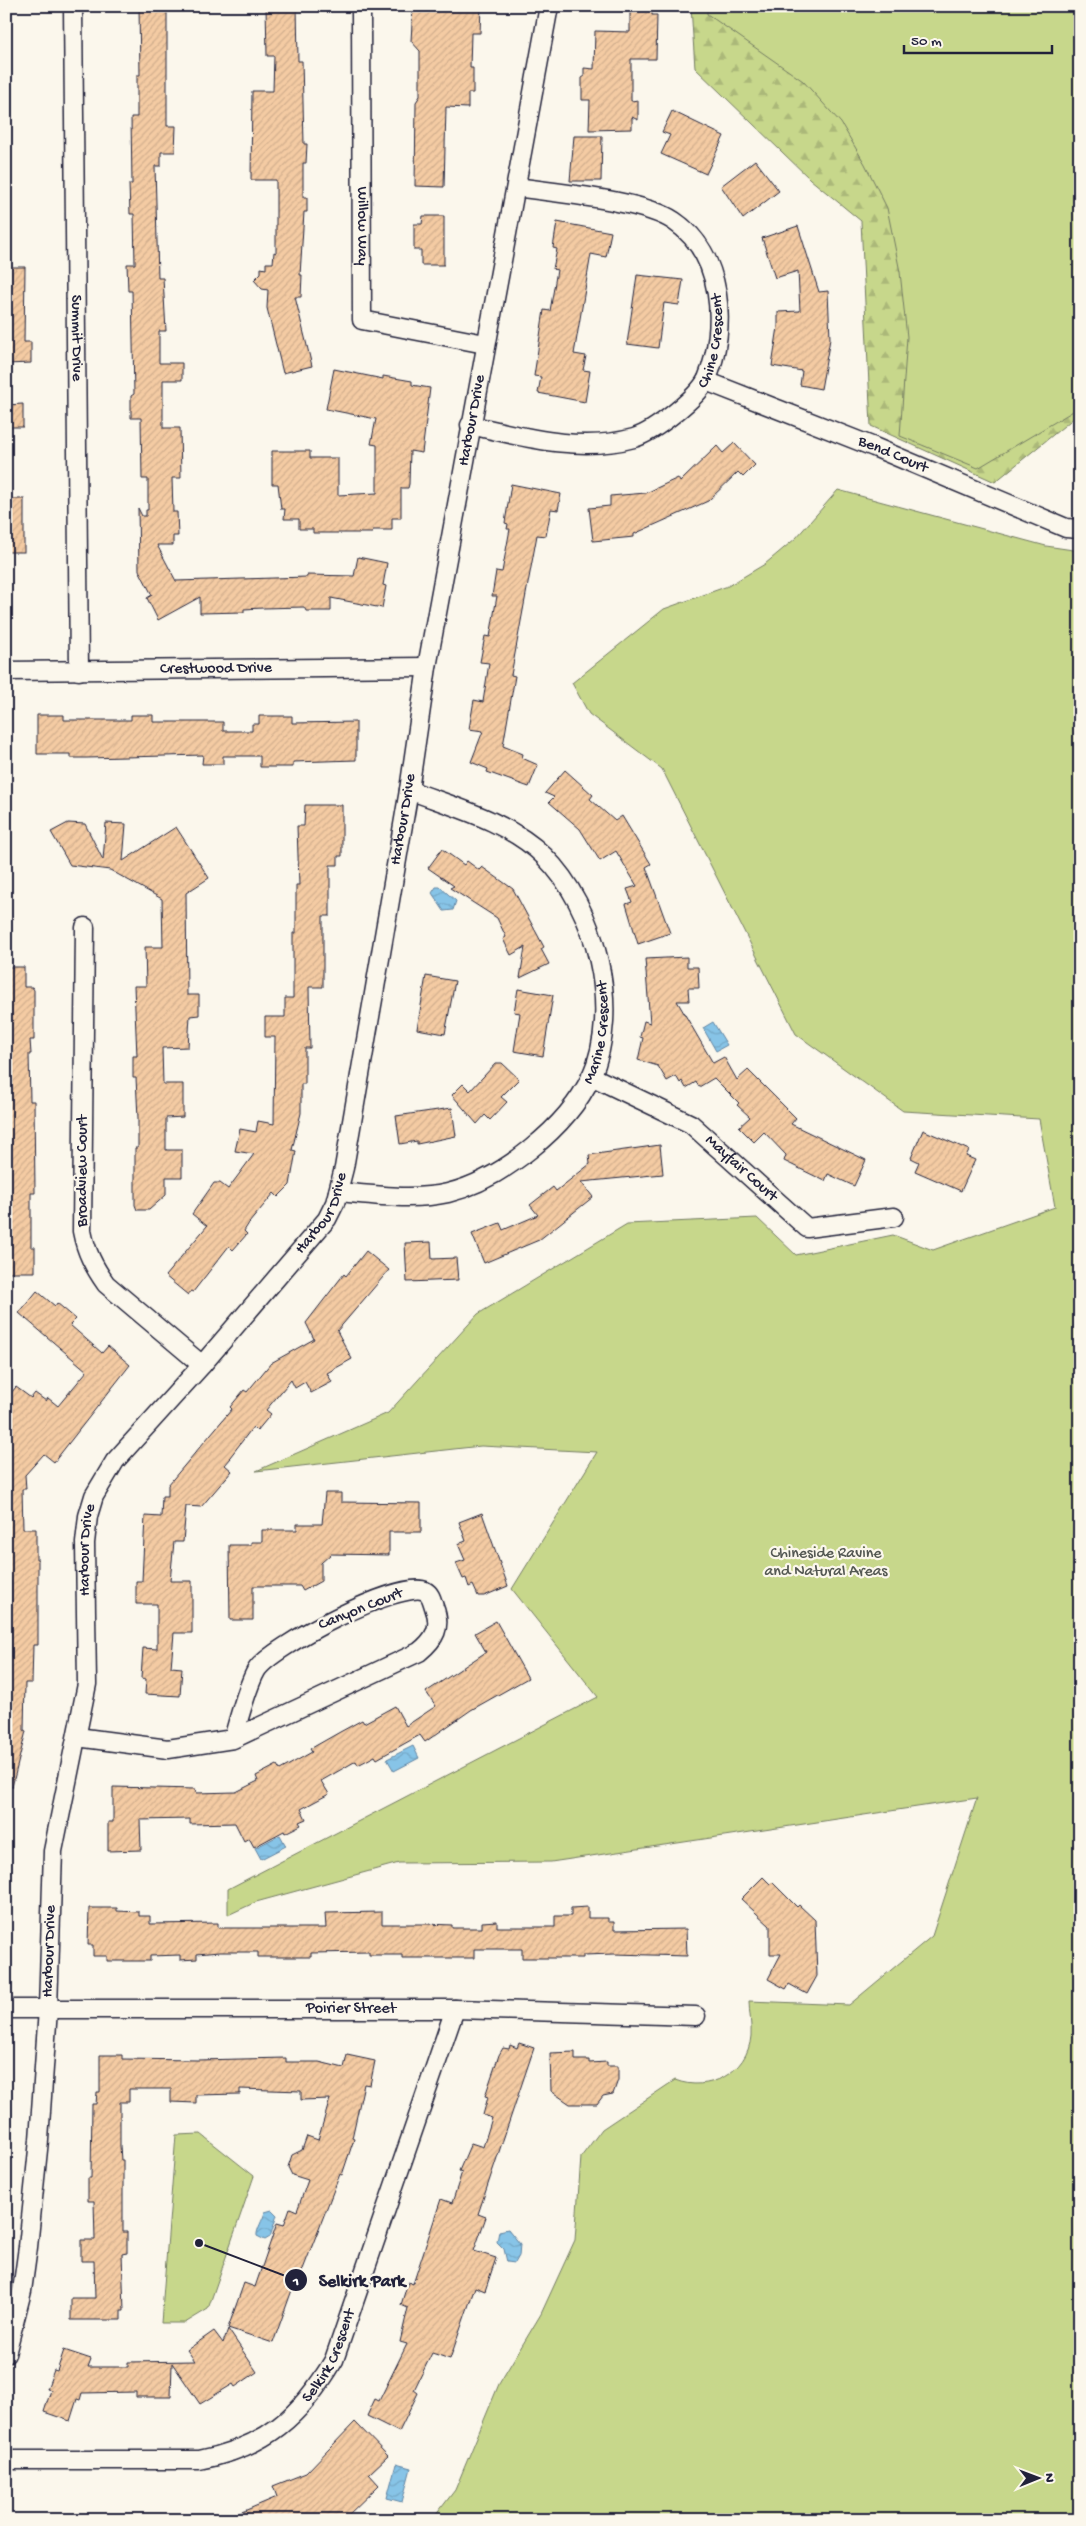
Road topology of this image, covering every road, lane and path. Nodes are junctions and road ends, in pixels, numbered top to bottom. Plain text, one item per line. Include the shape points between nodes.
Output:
1 (73, 6) edge
2 (361, 6) edge
3 (549, 6) edge
4 (516, 187) junction
5 (485, 344) junction
6 (706, 380) junction
7 (470, 425) junction
8 (1080, 529) edge
9 (427, 667) junction
10 (6, 671) edge
11 (79, 671) junction
12 (409, 790) junction
13 (85, 927) dead end
14 (591, 1076) junction
15 (338, 1192) junction
16 (894, 1217) dead end
17 (202, 1365) junction
18 (77, 1737) junction
19 (233, 1739) junction
20 (6, 2009) edge
21 (48, 2009) junction
22 (455, 2009) junction
23 (696, 2016) dead end
24 (11, 2321) edge
25 (6, 2354) edge
26 (6, 2460) edge

1 - 11 street, Summit Drive
2 - 5 street, Willow Way via 362,320
3 - 4 street, Harbour Drive
4 - 5 street, Harbour Drive
4 - 6 street, Chine Crescent via 645,208 673,220 692,235 706,256 718,296 715,346
5 - 7 street, Harbour Drive
6 - 7 street, Chine Crescent via 652,430 617,442 573,444
6 - 8 street, Bend Court via 1066,528
7 - 9 street, Harbour Drive
9 - 11 street, Crestwood Drive
9 - 12 street, Harbour Drive
10 - 11 street, Crestwood Drive
12 - 14 street, Marine Crescent via 514,834 544,856 575,897 594,944 603,997 602,1035
12 - 15 street, Harbour Drive
13 - 17 street, Broadview Court via 82,1231 86,1250 106,1284
14 - 15 street, Marine Crescent via 580,1095 546,1135 515,1160 478,1182 431,1195
14 - 16 street, Mayfair Court via 691,1124 807,1228
15 - 17 street, Harbour Drive via 327,1219
17 - 18 street, Harbour Drive via 115,1461 94,1496 85,1543 88,1667
18 - 19 street, Canyon Court via 168,1749
18 - 21 street, Harbour Drive via 53,1851
19 - 19 street, Canyon Court via 419,1652 437,1632 439,1622 430,1596 424,1590 413,1589 393,1594 326,1622 277,1650 256,1670
20 - 21 street, Poirier Street
21 - 22 street, Poirier Street
21 - 24 street, Harbour Drive via 28,2247
22 - 23 street, Poirier Street
22 - 26 street, Selkirk Crescent via 334,2360 299,2410 280,2428 253,2444 199,2460
24 - 25 street, Harbour Drive

